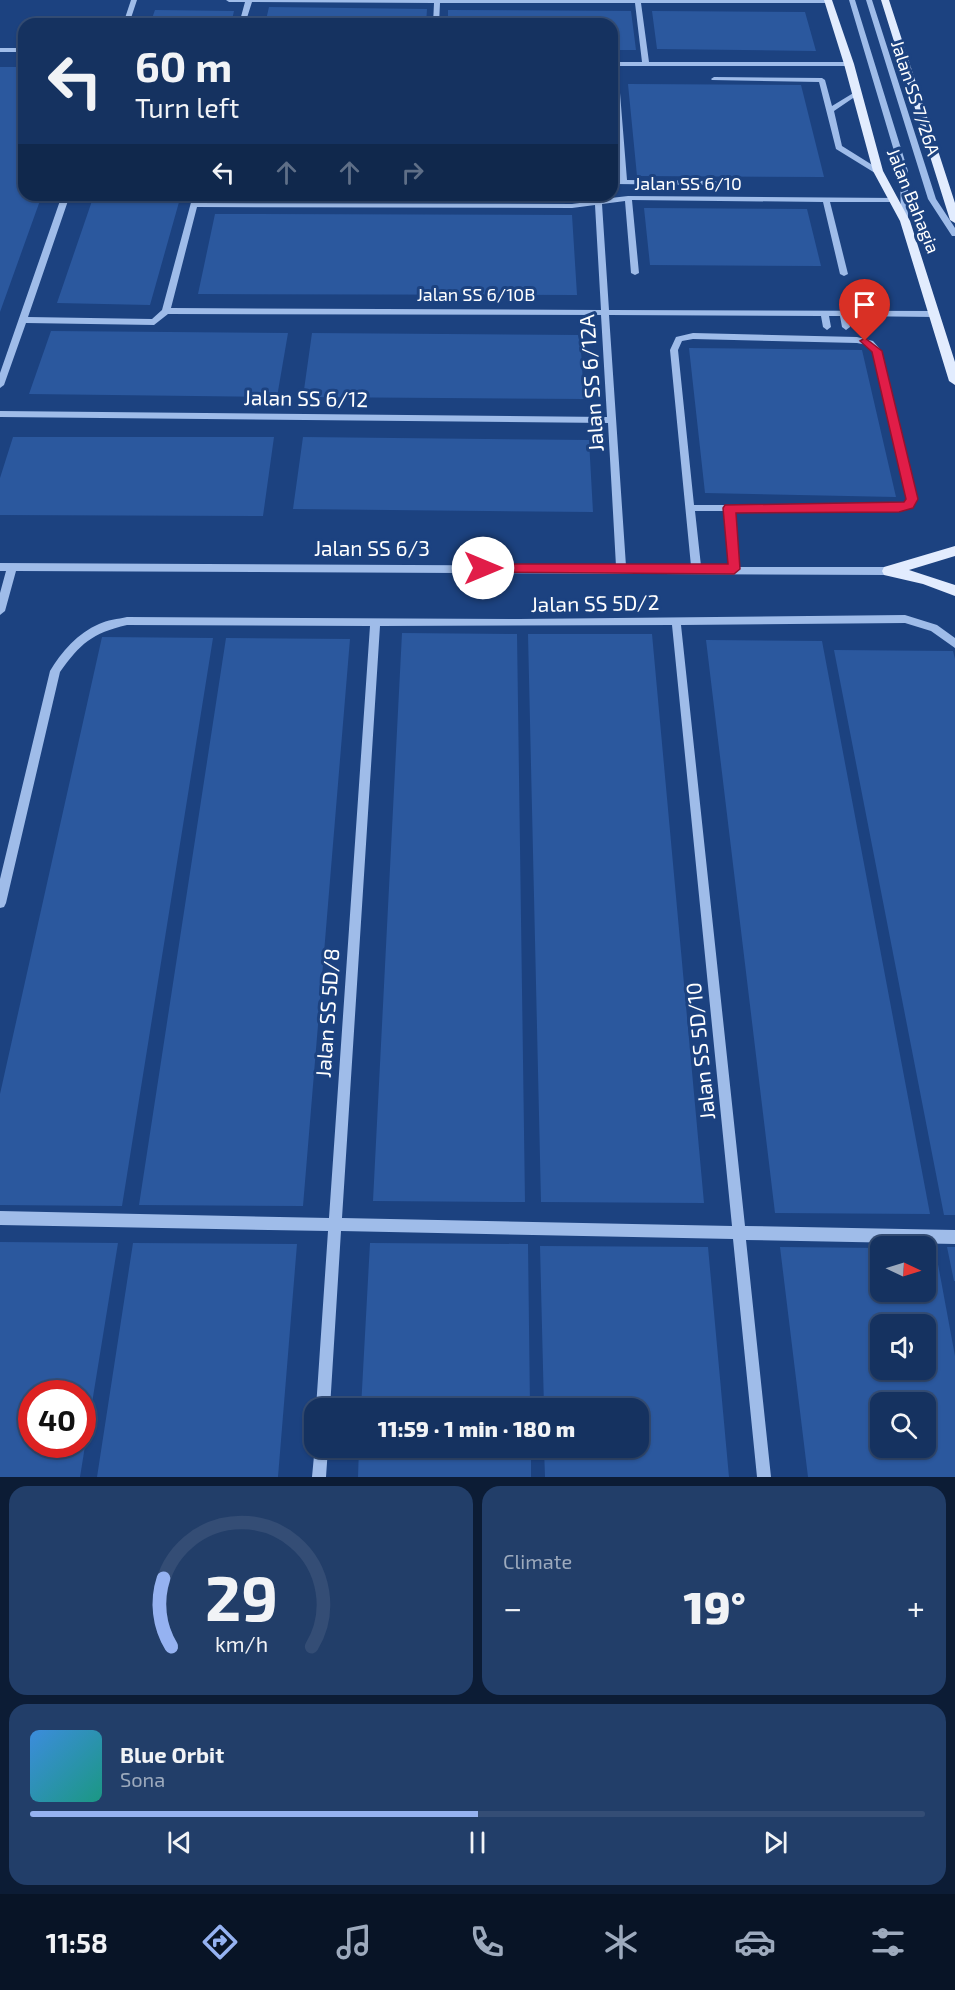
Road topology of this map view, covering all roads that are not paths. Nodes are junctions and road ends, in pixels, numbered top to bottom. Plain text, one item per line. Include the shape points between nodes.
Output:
1 (134, 0) edge
2 (229, 0) edge
3 (249, 0) edge
4 (852, 0) edge
5 (869, 0) edge
6 (885, 0) edge
7 (437, 1) edge
8 (828, 1) edge
9 (638, 2) junction
10 (128, 18) edge
11 (244, 18) edge
12 (436, 18) edge
13 (0, 50) edge
14 (18, 50) edge
15 (618, 64) edge
16 (646, 64) junction
17 (849, 64) junction
18 (714, 79) dead end
19 (857, 93) junction
20 (618, 106) edge
21 (830, 110) junction
22 (878, 171) junction
23 (618, 182) edge
24 (624, 182) junction
25 (715, 183) dead end
26 (618, 198) edge
27 (628, 198) junction
28 (826, 199) junction
29 (894, 200) junction
30 (64, 201) edge
31 (195, 201) edge
32 (591, 201) edge
33 (598, 201) edge
34 (194, 205) junction
35 (954, 215) edge
36 (905, 221) junction
37 (955, 234) edge
38 (635, 273) dead end
39 (844, 274) dead end
40 (166, 310) junction
41 (605, 312) junction
42 (824, 313) junction
43 (843, 314) junction
44 (935, 314) junction
45 (22, 320) junction
46 (827, 327) dead end
47 (846, 327) dead end
48 (955, 381) edge
49 (0, 385) edge
50 (0, 414) edge
51 (612, 420) junction
52 (690, 508) junction
53 (729, 508) junction
54 (955, 551) edge
55 (0, 567) edge
56 (12, 567) junction
57 (621, 569) junction
58 (696, 569) junction
59 (734, 569) junction
60 (889, 570) junction
61 (955, 591) edge
62 (0, 611) edge
63 (375, 621) junction
64 (676, 621) junction
65 (955, 644) edge
66 (0, 903) edge
67 (0, 1218) edge
68 (336, 1226) junction
69 (739, 1232) junction
70 (955, 1237) edge
71 (324, 1398) edge
72 (320, 1458) edge
73 (319, 1477) edge
74 (764, 1477) edge

1 - 10 street
2 - 3 street
3 - 7 street
3 - 11 street
4 - 36 street, Jalan SS 7/26A via 904,171
5 - 37 street, Jalan SS 7/26A via 932,199
6 - 35 main road, Jalan Bahagia
7 - 9 street
7 - 12 street
8 - 9 street
8 - 17 main road, Jalan Bahagia
9 - 16 street
13 - 14 street
15 - 16 street
16 - 17 street
17 - 19 main road, Jalan Bahagia
18 - 21 street via 822,80
19 - 21 street
19 - 22 main road, Jalan Bahagia
20 - 24 street
21 - 22 street via 839,147
22 - 29 main road, Jalan Bahagia
23 - 24 street
24 - 25 street
26 - 27 street, Jalan SS 6/10
27 - 28 street, Jalan SS 6/10
27 - 38 street
28 - 29 street, Jalan SS 6/10
28 - 39 street
29 - 36 main road, Jalan Bahagia
30 - 45 street
31 - 34 street
32 - 34 street, Jalan SS 6/10 via 572,206
33 - 41 street, Jalan SS 6/12A
34 - 40 street
36 - 44 main road, Jalan Bahagia
40 - 41 street, Jalan SS 6/10B
40 - 45 street, Jalan SS 6/10B via 154,322
41 - 42 street, Jalan SS 6/10B
41 - 51 street, Jalan SS 6/12A
42 - 43 street, Jalan SS 6/10B
42 - 46 street
43 - 44 street, Jalan SS 6/10B
43 - 47 street
44 - 48 main road, Jalan Bahagia
45 - 49 street
50 - 51 street, Jalan SS 6/12
51 - 57 street, Jalan SS 6/12A
52 - 53 street
52 - 53 street via 674,350 679,339 693,336 870,343 877,351 912,499 909,505
52 - 58 street
53 - 59 street
54 - 60 main road
55 - 56 street, Jalan SS 6/3
56 - 57 street, Jalan SS 6/3
56 - 62 street
57 - 58 street, Jalan SS 6/3
58 - 59 street, Jalan SS 6/3
59 - 60 street, Jalan SS 6/3
60 - 61 main road
63 - 64 street, Jalan SS 5D/2
63 - 66 street, Jalan SS 5D/2 via 127,621 102,627 87,636 71,649 55,671
63 - 68 street, Jalan SS 5D/8
64 - 65 street, Jalan SS 5D/2 via 905,619 934,628
64 - 69 street, Jalan SS 5D/10
67 - 68 street
68 - 69 street
68 - 71 street, Jalan SS 5D/8
69 - 70 street
69 - 74 street, Jalan SS 5D/10
72 - 73 street

